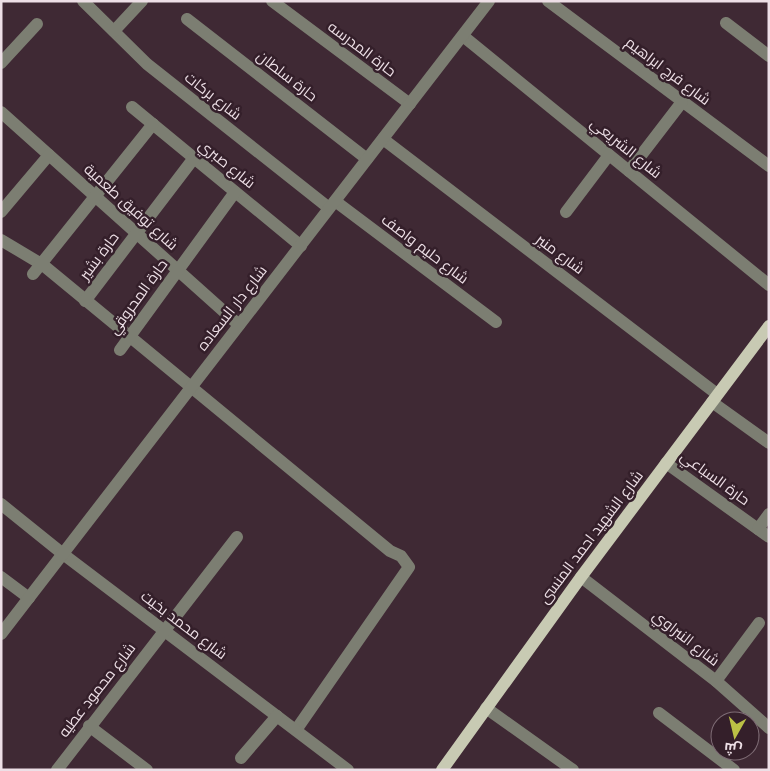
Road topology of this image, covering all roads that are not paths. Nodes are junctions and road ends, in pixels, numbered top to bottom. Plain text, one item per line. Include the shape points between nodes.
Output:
1 (83, 1) edge
2 (142, 1) edge
3 (272, 1) edge
4 (489, 1) edge
5 (548, 1) edge
6 (187, 19) dead end
7 (726, 23) dead end
8 (37, 24) dead end
9 (114, 31) junction
10 (462, 36) junction
11 (769, 56) edge
12 (1, 63) edge
13 (682, 102) junction
14 (410, 104) junction
15 (132, 107) dead end
16 (1, 112) edge
17 (153, 124) junction
18 (383, 139) junction
19 (49, 155) junction
20 (609, 155) junction
21 (194, 158) junction
22 (367, 159) junction
23 (769, 166) edge
24 (629, 171) junction
25 (235, 192) junction
26 (95, 196) junction
27 (332, 205) junction
28 (1, 212) edge
29 (566, 212) dead end
30 (136, 233) junction
31 (1, 240) edge
32 (301, 246) junction
33 (37, 270) junction
34 (178, 270) junction
35 (769, 286) edge
36 (85, 301) junction
37 (496, 322) dead end
38 (239, 325) junction
39 (769, 326) edge
40 (130, 336) junction
41 (120, 350) dead end
42 (192, 386) junction
43 (715, 398) junction
44 (769, 443) edge
45 (666, 463) junction
46 (1, 504) edge
47 (769, 514) edge
48 (758, 529) junction
49 (237, 537) dead end
50 (769, 537) edge
51 (63, 554) junction
52 (1, 577) edge
53 (581, 577) junction
54 (29, 598) junction
55 (759, 623) dead end
56 (164, 631) junction
57 (1, 634) edge
58 (716, 681) junction
59 (486, 708) junction
60 (659, 713) dead end
61 (277, 716) junction
62 (89, 726) junction
63 (768, 727) edge
64 (296, 730) junction
65 (241, 758) dead end
66 (57, 770) edge
67 (147, 770) edge
68 (348, 770) edge
69 (442, 770) edge
70 (573, 770) edge
71 (734, 770) edge

1 - 9 street, شارع بركات
2 - 9 street
3 - 14 street, حارة المدرسه
4 - 10 street, شارع دار السعاده
5 - 13 street, شارع فرج ابراهيم
6 - 22 street, حارة سلطان
7 - 11 street
8 - 12 street
9 - 27 street, شارع بركات via 147,64
10 - 14 street, شارع دار السعاده
10 - 20 street, شارع الشريعي
13 - 23 street, شارع فرج ابراهيم
13 - 24 street
14 - 18 street, شارع دار السعاده
15 - 17 street, شارع صبري
16 - 19 street, شارع توفيق طعمية
17 - 21 street, شارع صبري
17 - 26 street
18 - 22 street, شارع دار السعاده
18 - 43 street, شارع منير
19 - 26 street, شارع توفيق طعمية
19 - 28 street
20 - 24 street, شارع الشريعي
20 - 29 street
21 - 25 street, شارع صبري
21 - 30 street, حارة بشير
22 - 27 street, شارع دار السعاده
24 - 35 street, شارع الشريعي
25 - 32 street, شارع صبري
25 - 34 street, حارة المحروقي
26 - 30 street, شارع توفيق طعمية
26 - 33 street
27 - 32 street, شارع دار السعاده
27 - 37 street, شارع حليم واصف
30 - 34 street, شارع توفيق طعمية
30 - 36 street, حارة بشير
31 - 33 street
32 - 38 street, شارع دار السعاده
33 - 36 street
34 - 38 street, شارع توفيق طعمية
34 - 40 street, حارة المحروقي
36 - 40 street
38 - 42 street, شارع دار السعاده
39 - 43 main road, شارع الشهيد احمد المنسى
40 - 41 street, حارة المحروقي
40 - 42 street
42 - 51 street, شارع دار السعاده
42 - 64 street via 390,551 401,556 409,567
43 - 44 street, شارع منير
43 - 45 main road, شارع الشهيد احمد المنسى
45 - 48 street, حارة السباعي
45 - 53 main road, شارع الشهيد احمد المنسى
46 - 51 street, شارع محمد بخيت
47 - 48 street
48 - 50 street, حارة السباعي
49 - 56 street, شارع محمود عطيه
51 - 54 street, شارع دار السعاده
51 - 56 street, شارع محمد بخيت
52 - 54 street
53 - 58 street, شارع النبراوي
53 - 59 main road, شارع الشهيد احمد المنسى
54 - 57 street, شارع دار السعاده
55 - 58 street
56 - 61 street, شارع محمد بخيت
56 - 62 street, شارع محمود عطيه
58 - 63 street, شارع النبراوي
59 - 69 main road, شارع الشهيد احمد المنسى
59 - 70 street
60 - 71 street
61 - 64 street, شارع محمد بخيت
61 - 65 street
62 - 66 street, شارع محمود عطيه
62 - 67 street
64 - 68 street, شارع محمد بخيت

